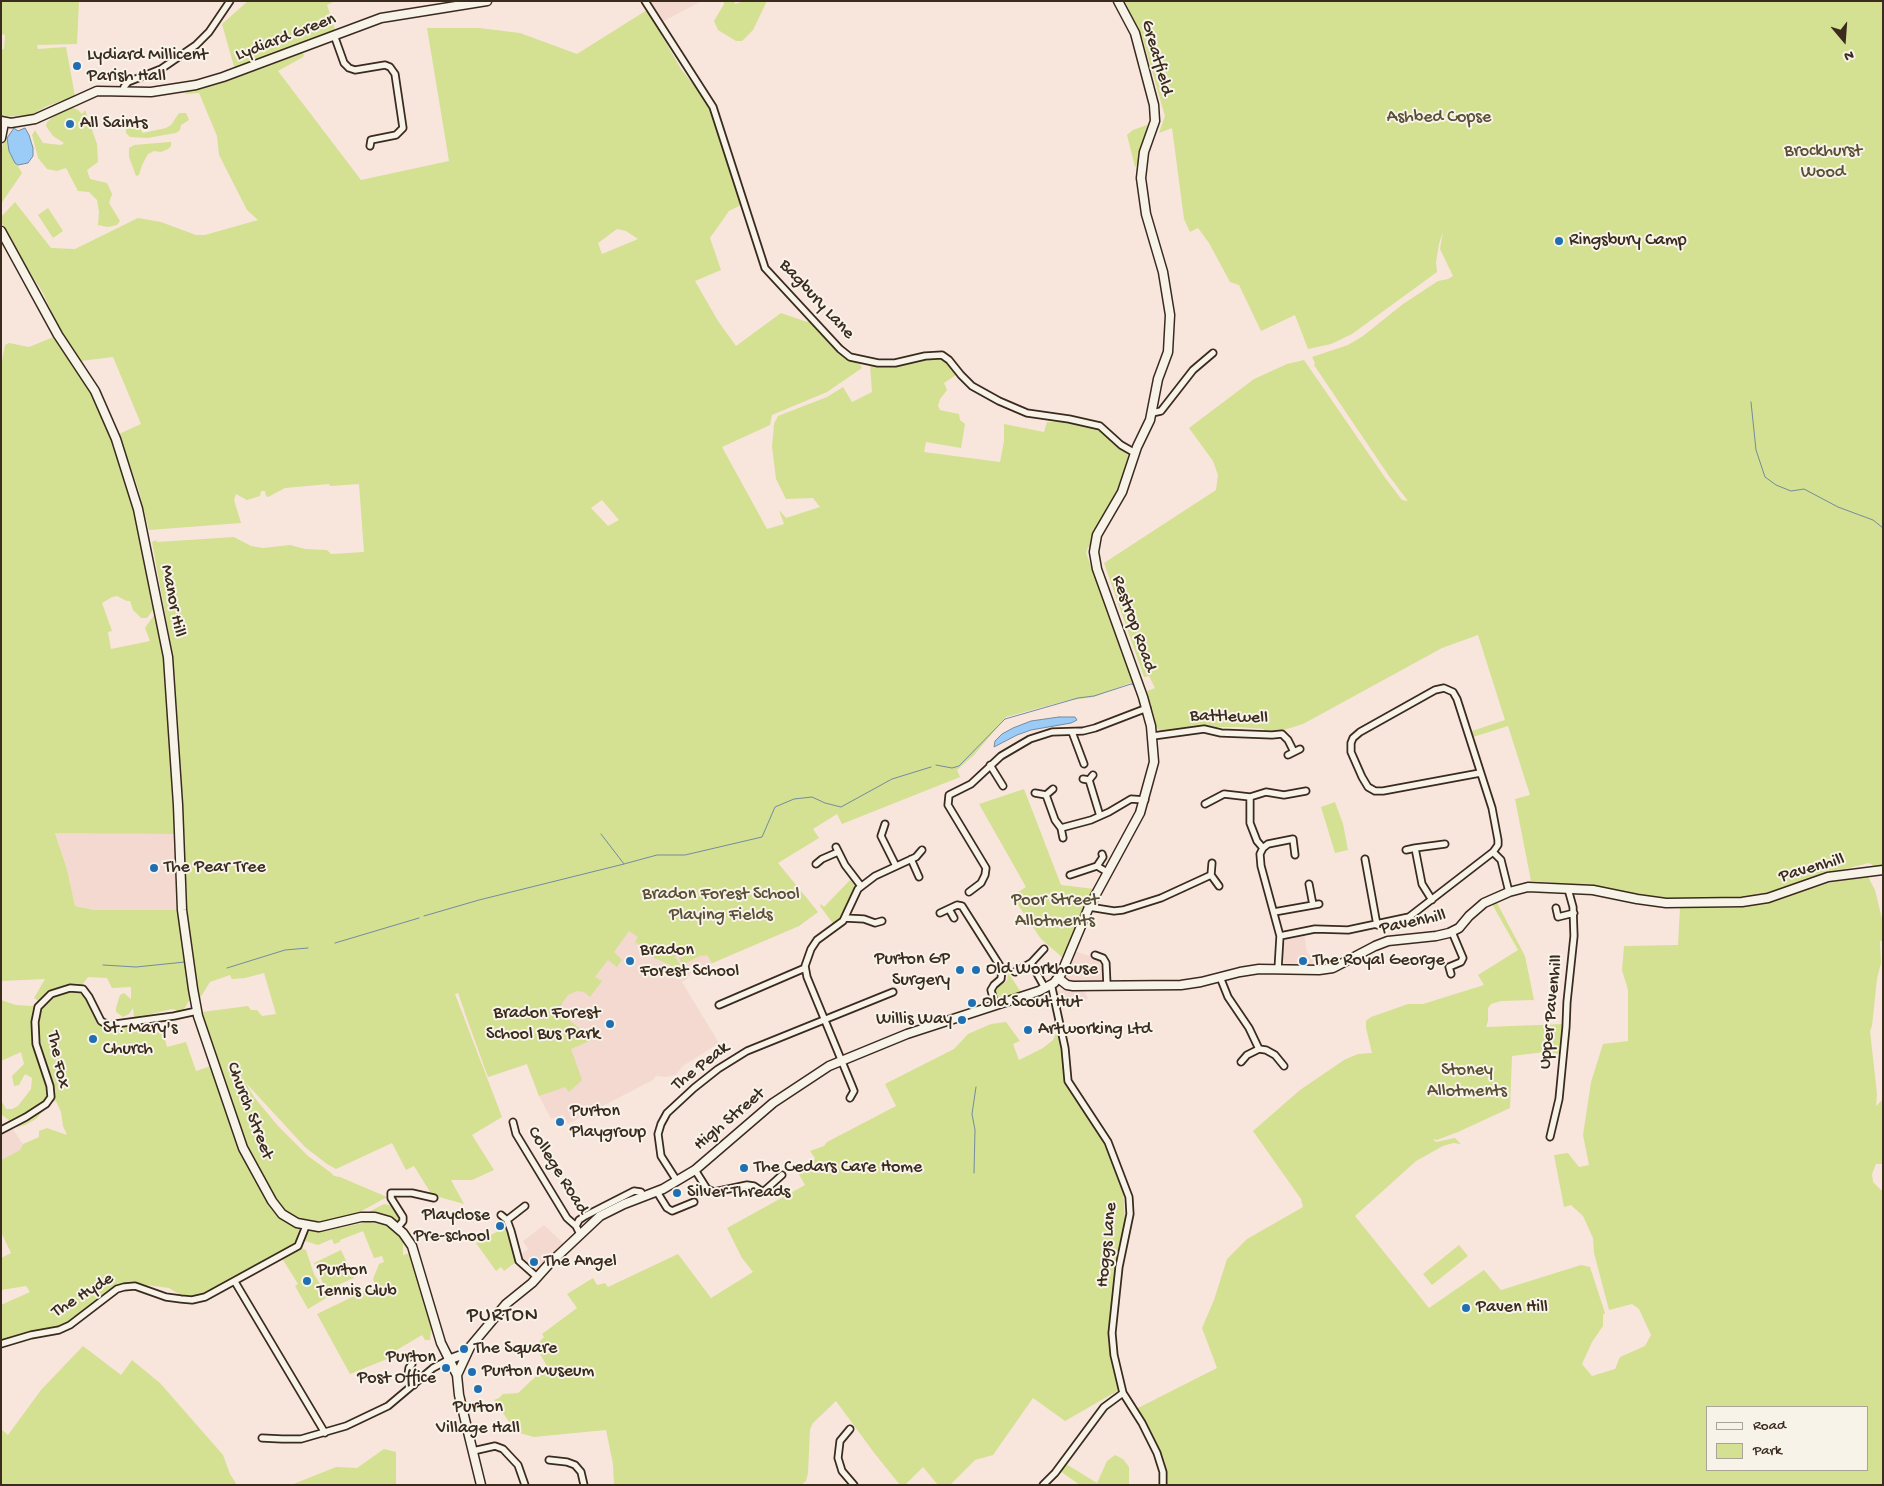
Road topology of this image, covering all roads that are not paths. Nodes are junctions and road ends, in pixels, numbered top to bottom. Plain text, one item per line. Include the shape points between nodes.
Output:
1 (230, 1) edge
2 (487, 1) edge
3 (645, 1) edge
4 (1118, 1) edge
5 (334, 36) junction
6 (124, 92) junction
7 (3, 122) edge
8 (1, 138) edge
9 (370, 140) dead end
10 (1, 230) edge
11 (1163, 272) joint
12 (1213, 353) dead end
13 (1152, 413) junction
14 (1135, 453) junction
15 (1147, 708) junction
16 (1072, 732) junction
17 (1153, 736) junction
18 (1300, 749) dead end
19 (1084, 764) dead end
20 (990, 765) junction
21 (1480, 773) junction
22 (1088, 778) dead end
23 (1003, 786) dead end
24 (1053, 789) dead end
25 (1302, 790) dead end
26 (1035, 793) dead end
27 (1046, 795) junction
28 (1250, 797) junction
29 (1145, 800) junction
30 (1204, 804) dead end
31 (1100, 816) junction
32 (885, 824) dead end
33 (1061, 828) junction
34 (1063, 838) dead end
35 (1445, 844) dead end
36 (1262, 848) junction
37 (1415, 848) junction
38 (922, 850) dead end
39 (1406, 850) dead end
40 (1493, 852) junction
41 (1102, 854) dead end
42 (1296, 854) dead end
43 (911, 859) junction
44 (1365, 859) dead end
45 (816, 864) dead end
46 (1212, 864) dead end
47 (896, 866) junction
48 (1097, 866) junction
49 (1883, 870) edge
50 (1107, 872) junction
51 (1070, 875) dead end
52 (1211, 875) junction
53 (920, 877) dead end
54 (1309, 884) dead end
55 (861, 886) junction
56 (1219, 886) dead end
57 (1568, 889) junction
58 (969, 892) dead end
59 (1509, 892) junction
60 (1432, 900) junction
61 (1089, 907) junction
62 (1556, 908) dead end
63 (949, 909) junction
64 (940, 912) dead end
65 (1274, 912) junction
66 (1574, 913) junction
67 (844, 918) junction
68 (954, 918) dead end
69 (882, 921) dead end
70 (1377, 925) junction
71 (1452, 932) junction
72 (1280, 936) junction
73 (1044, 948) dead end
74 (1102, 950) dead end
75 (1460, 962) junction
76 (1031, 963) junction
77 (805, 968) junction
78 (1466, 968) dead end
79 (1278, 969) junction
80 (1015, 972) dead end
81 (1451, 974) dead end
82 (1058, 978) junction
83 (1220, 978) junction
84 (1107, 985) junction
85 (1048, 986) junction
86 (893, 992) dead end
87 (718, 1005) dead end
88 (995, 1005) junction
89 (196, 1011) junction
90 (825, 1019) junction
91 (1259, 1049) junction
92 (841, 1060) junction
93 (1241, 1062) dead end
94 (1284, 1066) dead end
95 (850, 1098) dead end
96 (513, 1122) dead end
97 (1, 1130) edge
98 (1550, 1137) dead end
99 (695, 1170) junction
100 (782, 1175) dead end
101 (677, 1181) junction
102 (657, 1192) junction
103 (644, 1197) junction
104 (434, 1198) dead end
105 (694, 1202) dead end
106 (524, 1206) dead end
107 (501, 1215) dead end
108 (507, 1220) junction
109 (306, 1226) junction
110 (576, 1226) junction
111 (398, 1227) junction
112 (580, 1234) junction
113 (537, 1277) junction
114 (235, 1282) junction
115 (1, 1344) edge
116 (467, 1353) junction
117 (448, 1360) junction
118 (412, 1364) dead end
119 (457, 1375) junction
120 (414, 1385) junction
121 (1123, 1393) junction
122 (850, 1429) dead end
123 (325, 1433) junction
124 (262, 1438) dead end
125 (473, 1451) junction
126 (549, 1460) dead end
127 (847, 1482) edge
128 (481, 1485) edge
129 (525, 1485) edge
130 (584, 1485) edge
131 (854, 1485) edge
132 (1043, 1485) edge
133 (1163, 1485) edge

1 - 6 street via 196,45 161,69 128,82
2 - 5 street, Lydiard Green via 390,16
3 - 14 street, Bagbury Lane via 713,107 765,268 838,346 850,357 878,363 942,355 972,386 1004,404 1027,413 1100,426
4 - 11 street, Greatfield via 1135,33 1154,105 1155,121 1144,152 1141,178 1146,214
5 - 6 street, Lydiard Green via 210,82 169,91
5 - 9 street via 349,68 392,65 403,128 396,135
6 - 7 street, Lydiard Green via 94,92 40,118
7 - 8 street
10 - 89 street, Manor Hill via 58,335 95,391 138,509 168,658 182,910
11 - 13 street, Restrop Road via 1169,300 1169,342
12 - 13 street via 1193,370 1161,411
13 - 14 street, Restrop Road
14 - 15 street, Restrop Road via 1122,492 1097,536 1094,552 1099,576
15 - 16 street via 1095,728
15 - 17 street, Restrop Road
16 - 19 street
16 - 20 street via 1052,732 1030,738
17 - 18 street, Battlewell via 1204,729 1220,733 1282,734 1288,740 1290,754
17 - 29 street, Restrop Road via 1154,762
20 - 23 street
20 - 58 street via 971,784 949,796 947,801 986,868 981,883
21 - 21 street via 1456,696 1444,688 1430,692 1360,732 1351,743 1350,750 1362,777 1375,791
21 - 40 street via 1498,834 1498,845
22 - 31 street
24 - 27 street
25 - 28 street via 1284,795 1266,792
26 - 27 street
27 - 33 street
28 - 30 street via 1224,794 1209,798
28 - 36 street via 1250,823
29 - 31 street via 1131,799
29 - 50 street, Restrop Road
31 - 33 street
32 - 47 street via 881,836
33 - 34 street
35 - 37 street
36 - 42 street via 1272,842 1292,839
36 - 65 street via 1260,861
37 - 39 street
37 - 60 street via 1422,884
38 - 43 street
40 - 59 street via 1501,860
40 - 60 street
41 - 48 street
43 - 47 street
43 - 53 street
44 - 70 street
45 - 55 street via 837,850
46 - 52 street
47 - 55 street
48 - 50 street
48 - 51 street
49 - 57 street, Pavenhill via 1828,877 1768,898 1742,902 1666,903 1593,890
50 - 61 street, Restrop Road
52 - 56 street
52 - 61 street via 1161,898 1122,910
54 - 65 street via 1316,904
55 - 67 street
57 - 59 street, Pavenhill via 1535,886
57 - 66 street, Upper Pavenhill
59 - 71 street, Pavenhill via 1484,903
60 - 70 street via 1409,917
61 - 82 street, Restrop Road
62 - 66 street via 1558,917
63 - 64 street
63 - 68 street
63 - 88 street via 962,906 1002,969 1001,979 991,990
65 - 72 street
66 - 98 street, Upper Pavenhill via 1559,1099
67 - 69 street
67 - 77 street via 817,940
70 - 72 street via 1348,930 1315,929
71 - 75 street via 1462,954
71 - 79 street, Pavenhill via 1384,942 1333,968
72 - 79 street
73 - 76 street
74 - 84 street via 1097,956 1106,963
75 - 78 street
75 - 81 street via 1449,967
76 - 80 street
76 - 85 street, Hoggs Lane
77 - 87 street
77 - 90 street
79 - 83 street, Pavenhill
82 - 84 street, Pavenhill via 1070,985
82 - 85 street, High Street
83 - 84 street, Pavenhill via 1181,985
83 - 91 street
85 - 88 street, High Street
85 - 121 street, Hoggs Lane via 1052,988 1064,1041 1068,1081 1108,1142 1129,1197 1130,1214 1119,1267 1112,1333
86 - 90 street, The Peak
88 - 92 street, High Street
89 - 97 street, The Fox via 108,1025 101,1021 83,989 70,988 51,994 38,1007 35,1022 36,1044 51,1097 33,1113
89 - 109 street, Church Street via 251,1164 279,1210
90 - 92 street
90 - 101 street, The Peak via 738,1056 667,1113 658,1141 661,1156
91 - 93 street
91 - 94 street via 1275,1055
92 - 95 street via 856,1093
92 - 99 street, High Street via 773,1103
96 - 110 street, College Road via 516,1134 567,1218
99 - 100 street via 707,1189 714,1192 747,1185 763,1192
99 - 101 street, High Street
101 - 102 street, High Street
102 - 103 street, High Street
102 - 105 street via 666,1208 672,1211
103 - 110 street via 641,1192 634,1191 585,1216
103 - 112 street, High Street via 605,1213
104 - 111 street via 391,1193 403,1217
106 - 108 street
107 - 108 street
108 - 113 street via 519,1261
109 - 111 street, Church Street via 324,1227 371,1217 385,1219
109 - 114 street, The Hyde via 298,1246
110 - 112 street, College Road
111 - 117 street via 412,1244
112 - 113 street, High Street
113 - 116 street, High Street via 500,1310
114 - 115 street, The Hyde via 213,1294 192,1300 166,1297 136,1286 124,1287 70,1325
114 - 123 street
116 - 117 street
116 - 119 street, High Street
117 - 119 street
117 - 120 street
118 - 120 street via 408,1374
119 - 125 street, High Street via 457,1388
120 - 123 street via 382,1410
121 - 132 street via 1104,1407
121 - 133 street, Hoggs Lane via 1156,1453 1163,1472
122 - 127 street via 842,1438 838,1451
123 - 124 street via 301,1439
125 - 128 street, High Street
125 - 129 street via 495,1446 503,1449 518,1466
126 - 130 street via 575,1465 581,1472
127 - 131 street

